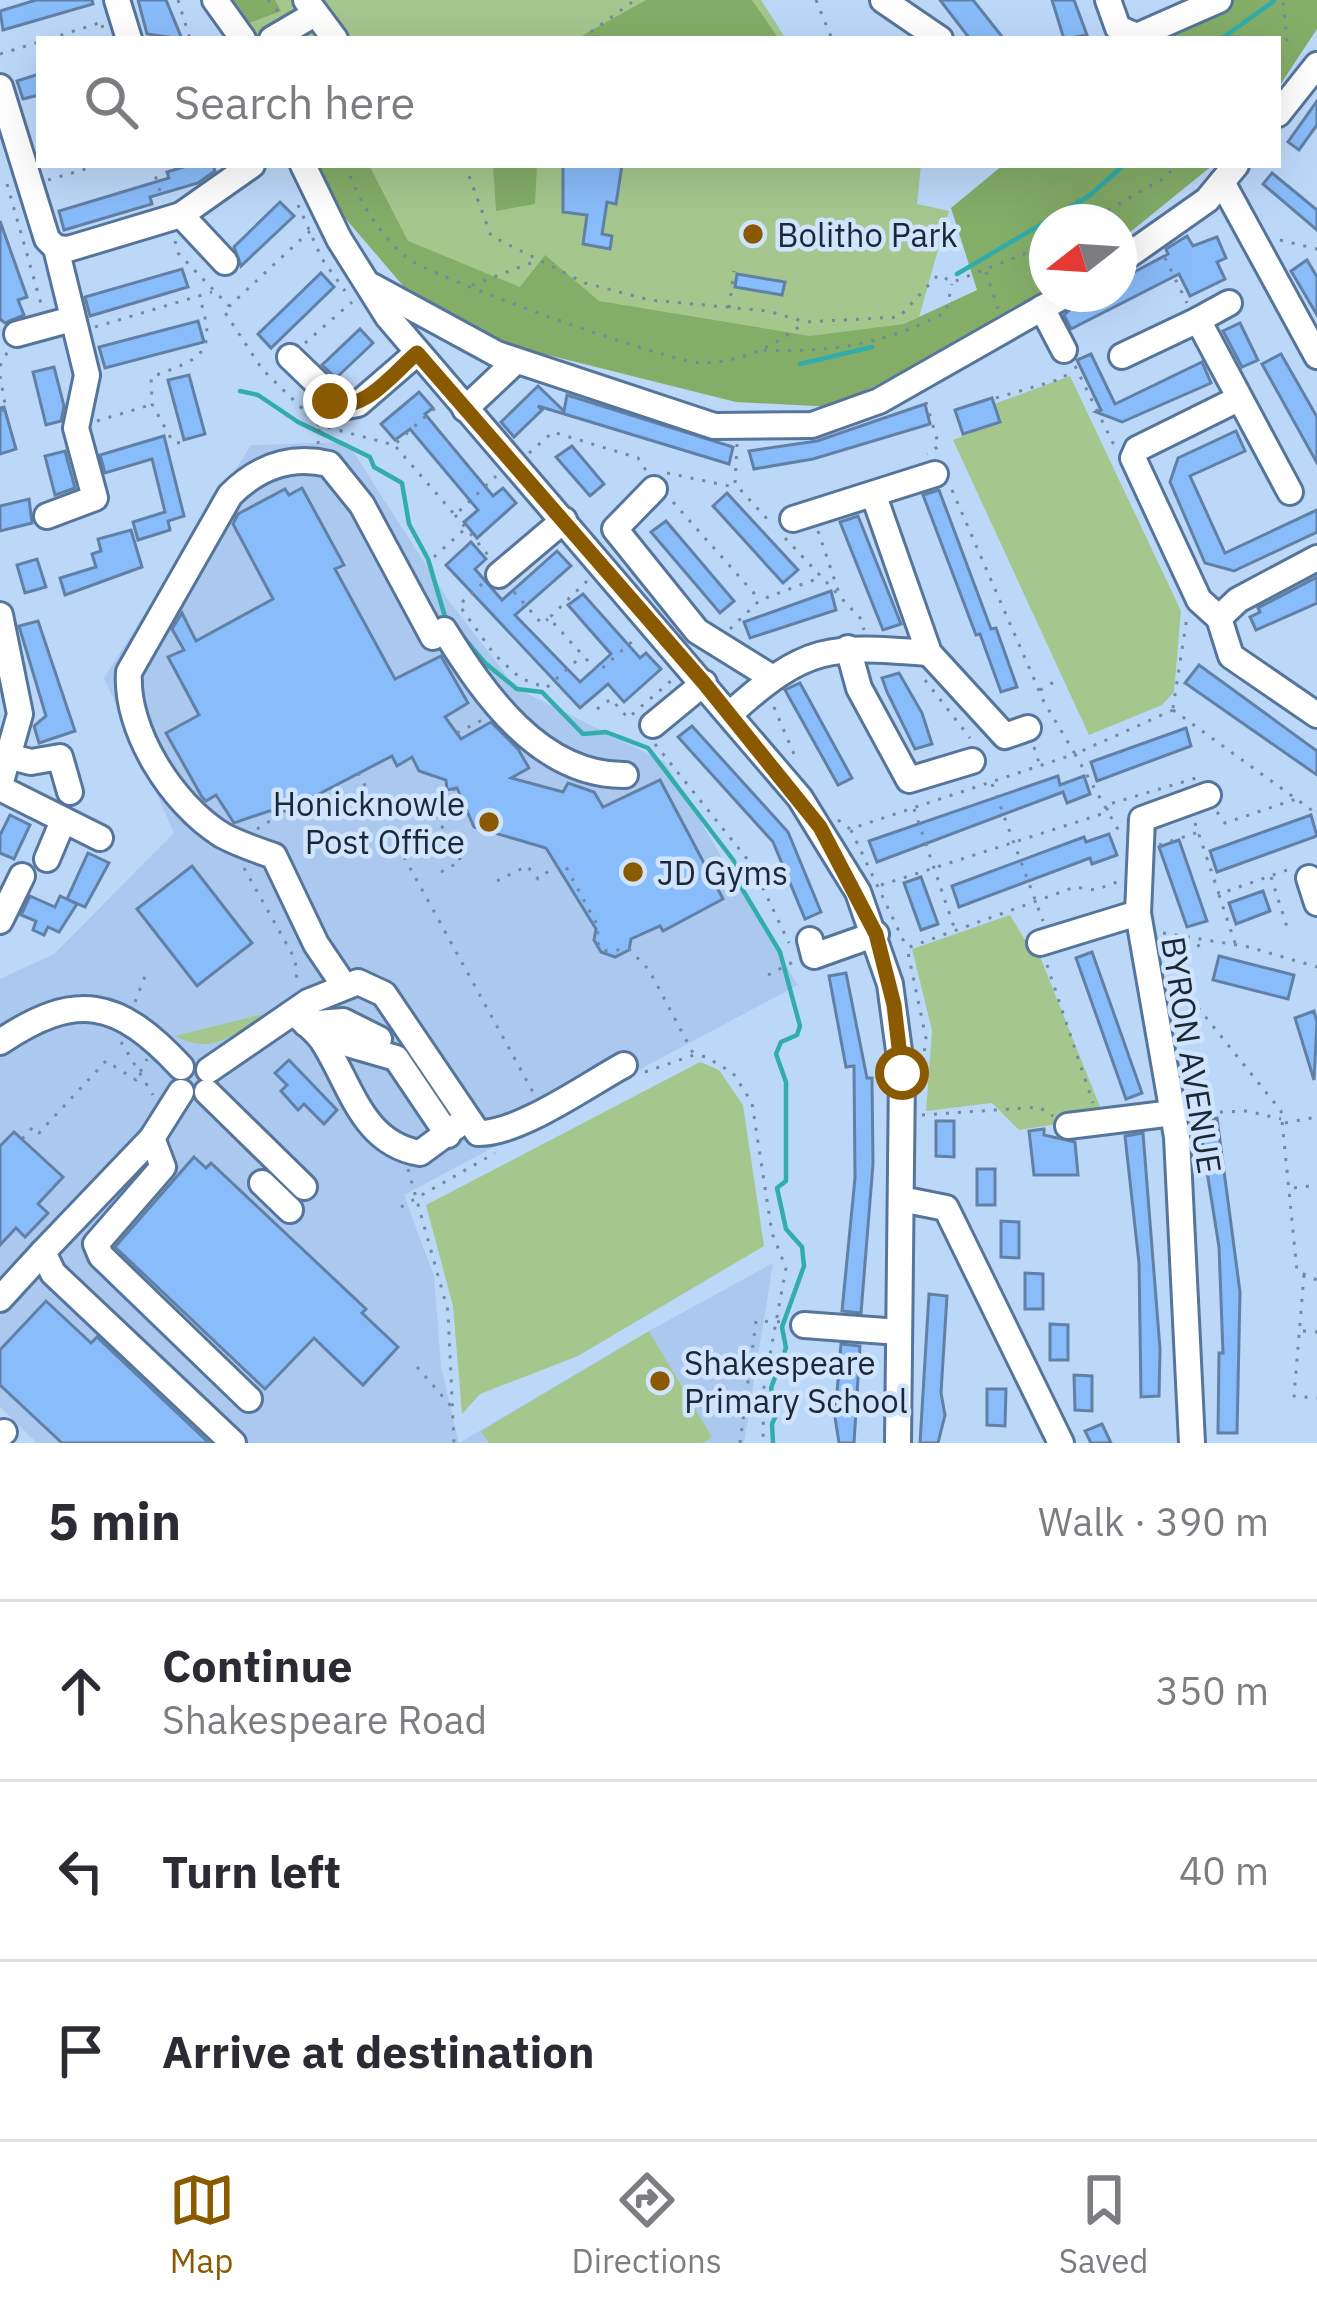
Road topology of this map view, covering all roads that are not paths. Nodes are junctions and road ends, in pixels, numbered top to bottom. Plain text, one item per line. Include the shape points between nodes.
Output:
1 (117, 0) edge
2 (214, 0) edge
3 (883, 0) edge
4 (1108, 0) edge
5 (1219, 0) edge
6 (310, 8) edge
7 (128, 36) edge
8 (241, 36) edge
9 (276, 36) edge
10 (333, 36) edge
11 (936, 36) edge
12 (1317, 65) edge
13 (2, 100) edge
14 (1281, 110) edge
15 (248, 168) edge
16 (305, 168) edge
17 (1229, 173) edge
18 (175, 217) junction
19 (56, 248) junction
20 (1137, 249) edge
21 (225, 262) dead end
22 (359, 292) junction
23 (1229, 303) dead end
24 (1035, 312) edge
25 (1044, 312) edge
26 (1197, 321) junction
27 (65, 326) junction
28 (17, 334) dead end
29 (417, 353) junction
30 (290, 356) road end
31 (1122, 356) dead end
32 (1317, 356) edge
33 (1069, 357) road end
34 (516, 361) junction
35 (1238, 399) junction
36 (465, 409) junction
37 (935, 474) road end
38 (651, 479) road end
39 (1290, 492) dead end
40 (874, 496) junction
41 (47, 516) dead end
42 (802, 516) road end
43 (564, 520) junction
44 (1317, 558) edge
45 (497, 573) road end
46 (0, 615) edge
47 (1220, 618) junction
48 (4, 648) edge
49 (848, 648) junction
50 (925, 665) junction
51 (774, 675) junction
52 (704, 683) junction
53 (730, 714) junction
54 (1317, 715) edge
55 (644, 726) road end
56 (1028, 728) dead end
57 (11, 757) junction
58 (972, 761) road end
59 (625, 775) dead end
60 (0, 787) edge
61 (1199, 790) road end
62 (70, 792) dead end
63 (63, 821) junction
64 (100, 838) dead end
65 (47, 859) dead end
66 (1305, 871) road end
67 (22, 876) dead end
68 (1317, 903) edge
69 (1138, 914) junction
70 (0, 921) edge
71 (876, 934) junction
72 (316, 944) junction
73 (1044, 946) road end
74 (798, 948) road end
75 (343, 984) junction
76 (307, 1019) junction
77 (0, 1042) edge
78 (624, 1065) dead end
79 (181, 1080) junction
80 (208, 1081) junction
81 (1173, 1113) junction
82 (1068, 1126) road end
83 (456, 1127) junction
84 (153, 1135) junction
85 (262, 1183) dead end
86 (304, 1187) dead end
87 (901, 1198) junction
88 (290, 1210) dead end
89 (48, 1246) junction
90 (0, 1299) edge
91 (804, 1325) dead end
92 (899, 1332) junction
93 (249, 1399) dead end
94 (233, 1443) edge
95 (898, 1443) edge
96 (1061, 1443) edge
97 (1192, 1443) edge

1 - 7 street
2 - 8 street
3 - 11 street
4 - 5 street via 1118,28 1137,36
6 - 9 street
6 - 10 street
12 - 14 street
13 - 19 street via 46,239
15 - 18 street
16 - 22 street
17 - 20 street via 1207,200
17 - 32 street via 1250,232
18 - 19 street
18 - 21 street
19 - 27 street
22 - 29 street
22 - 34 street
23 - 26 street
24 - 34 street via 879,401 812,425 714,426
25 - 33 street
26 - 31 street
26 - 35 street
27 - 28 street
27 - 41 street via 87,375 76,428 95,498
29 - 30 street via 358,404 342,407
29 - 36 street
34 - 36 street
35 - 39 street
35 - 47 street via 1132,458 1199,600
36 - 43 street
37 - 40 street
38 - 51 street via 615,529 697,631
40 - 42 street
40 - 50 street
43 - 45 street
43 - 52 street
44 - 47 street
46 - 48 street
47 - 54 street via 1231,656
48 - 57 street via 20,715
49 - 50 street
49 - 51 street via 824,650
49 - 58 street via 859,688 909,780
50 - 56 street via 1005,736
51 - 53 street
52 - 53 street
52 - 55 street
53 - 71 street via 820,827
57 - 60 street
57 - 62 street via 60,757
59 - 72 street via 543,751 472,675 444,630 434,637 340,473 297,460 271,466 230,495 129,672 127,702 155,762 205,820 274,856
60 - 63 street
61 - 69 street, BYRON AVENUE via 1142,819
63 - 64 street
63 - 65 street
66 - 68 street
67 - 70 street
69 - 73 street
69 - 81 street, BYRON AVENUE
71 - 74 street via 814,956
71 - 87 street via 894,1005
72 - 75 street
72 - 76 street
75 - 76 street
75 - 83 street via 385,994
76 - 80 street
76 - 83 street via 396,1058
76 - 83 street via 382,1140 420,1153
77 - 79 street via 57,1009 95,1007 156,1041
78 - 83 street via 493,1133
79 - 80 street via 196,1062
79 - 84 street
80 - 86 street
81 - 82 street
81 - 97 street, BYRON AVENUE
84 - 89 street
84 - 93 street via 163,1167 96,1244
85 - 88 street
87 - 92 street
87 - 96 street via 946,1208
89 - 90 street
89 - 94 street via 53,1273
91 - 92 street
92 - 95 street

